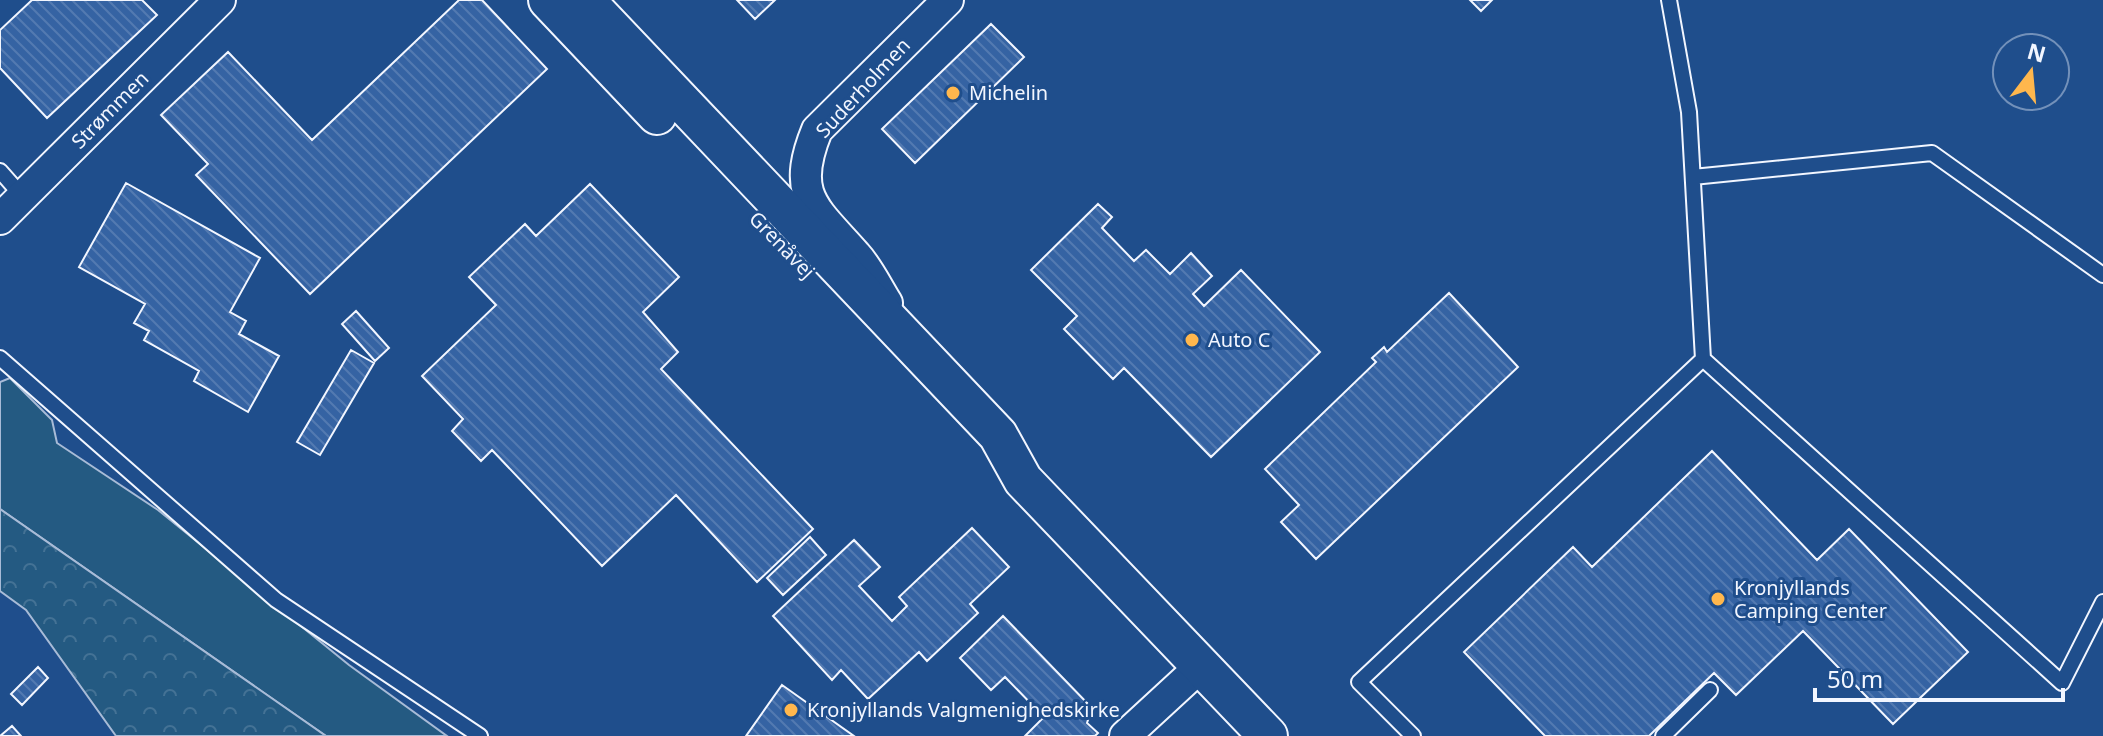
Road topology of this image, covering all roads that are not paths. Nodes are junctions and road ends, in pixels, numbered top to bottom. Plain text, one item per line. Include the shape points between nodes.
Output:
1 (220, 0) edge
2 (548, 0) edge
3 (585, 0) edge
4 (948, 0) edge
5 (1669, 0) edge
6 (0, 171) edge
7 (1693, 177) junction
8 (23, 197) junction
9 (0, 219) edge
10 (2103, 275) edge
11 (913, 345) junction
12 (0, 358) edge
13 (1703, 359) junction
14 (1023, 480) junction
15 (2103, 602) edge
16 (1201, 666) junction
17 (1710, 690) dead end
18 (480, 736) edge
19 (1125, 736) edge
20 (1268, 736) edge
21 (1413, 736) edge
22 (1663, 736) edge

1 - 8 street, Strømmen
2 - 14 street, Grenåvej via 984,457
3 - 11 street, Grenåvej
4 - 11 street, Suderholmen via 817,130 804,172 810,205 859,258
5 - 7 lane via 1689,112
6 - 8 lane
7 - 10 lane via 1932,153
7 - 13 lane
8 - 9 street, Strømmen
11 - 14 street, Grenåvej via 998,435
12 - 18 lane via 276,600
13 - 15 lane via 2062,683
13 - 21 lane via 1359,682
14 - 16 street, Grenåvej
16 - 19 street
16 - 20 street, Grenåvej
17 - 22 lane

